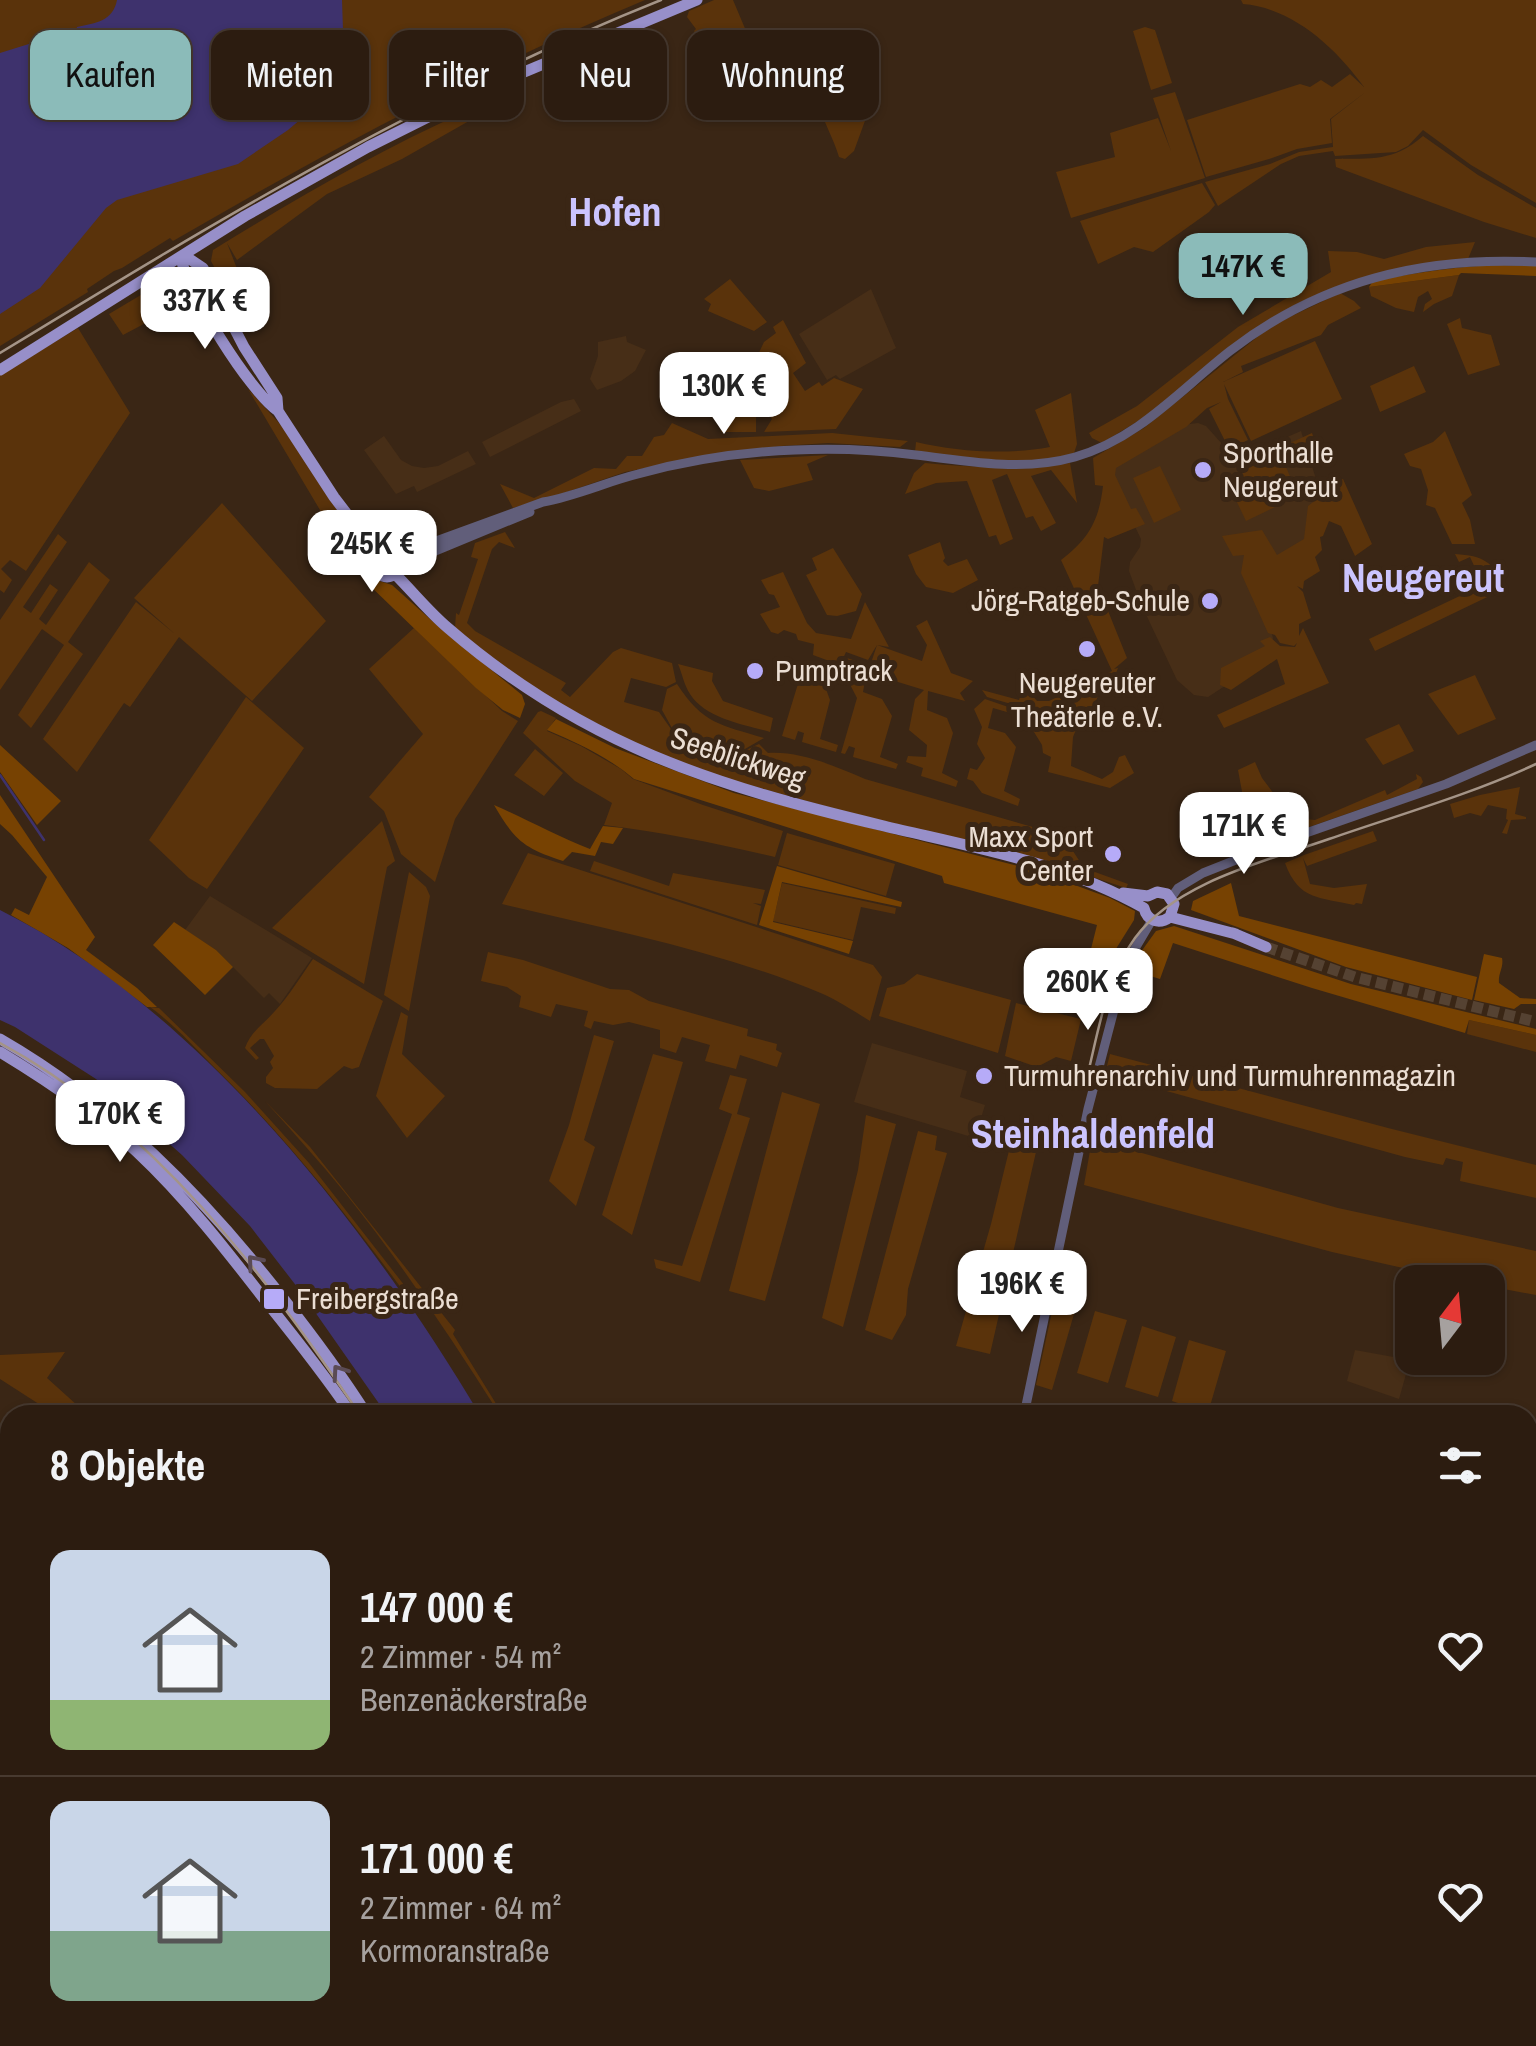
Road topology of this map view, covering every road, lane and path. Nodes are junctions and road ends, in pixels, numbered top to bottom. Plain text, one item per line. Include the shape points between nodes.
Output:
1 (698, 0) edge
2 (210, 239) junction
3 (183, 257) junction
4 (1536, 262) edge
5 (204, 270) junction
6 (155, 274) junction
7 (188, 279) junction
8 (0, 370) edge
9 (278, 410) junction
10 (379, 556) junction
11 (396, 566) junction
12 (1536, 746) edge
13 (1146, 902) junction
14 (1169, 904) junction
15 (1152, 920) junction
16 (1266, 947) tunnel mouth
17 (0, 1040) edge
18 (0, 1052) edge
19 (344, 1405) edge
20 (361, 1405) edge
21 (1026, 1405) edge

1 - 2 main road via 390,135
2 - 3 main road
2 - 5 main road
3 - 5 main road
3 - 6 main road
3 - 7 main road
4 - 11 street via 1421,267 1313,299 1229,352 1131,432 1072,458 999,465 811,450 666,467 560,499
5 - 7 main road
5 - 9 main road
6 - 7 main road
6 - 8 main road
7 - 9 main road via 239,366
9 - 10 main road
10 - 11 main road via 388,553
10 - 11 main road via 378,574 387,578
11 - 13 main road, Seeblickweg via 448,629 539,697 665,763 764,796 1012,857
12 - 14 street via 1190,880
13 - 14 main road
13 - 15 main road
14 - 15 main road via 1164,921
14 - 16 main road
15 - 21 street via 1128,962 1088,1110
20 -> 17 main road via 258,1267 159,1158 78,1089
18 - 19 main road via 71,1098 157,1172

